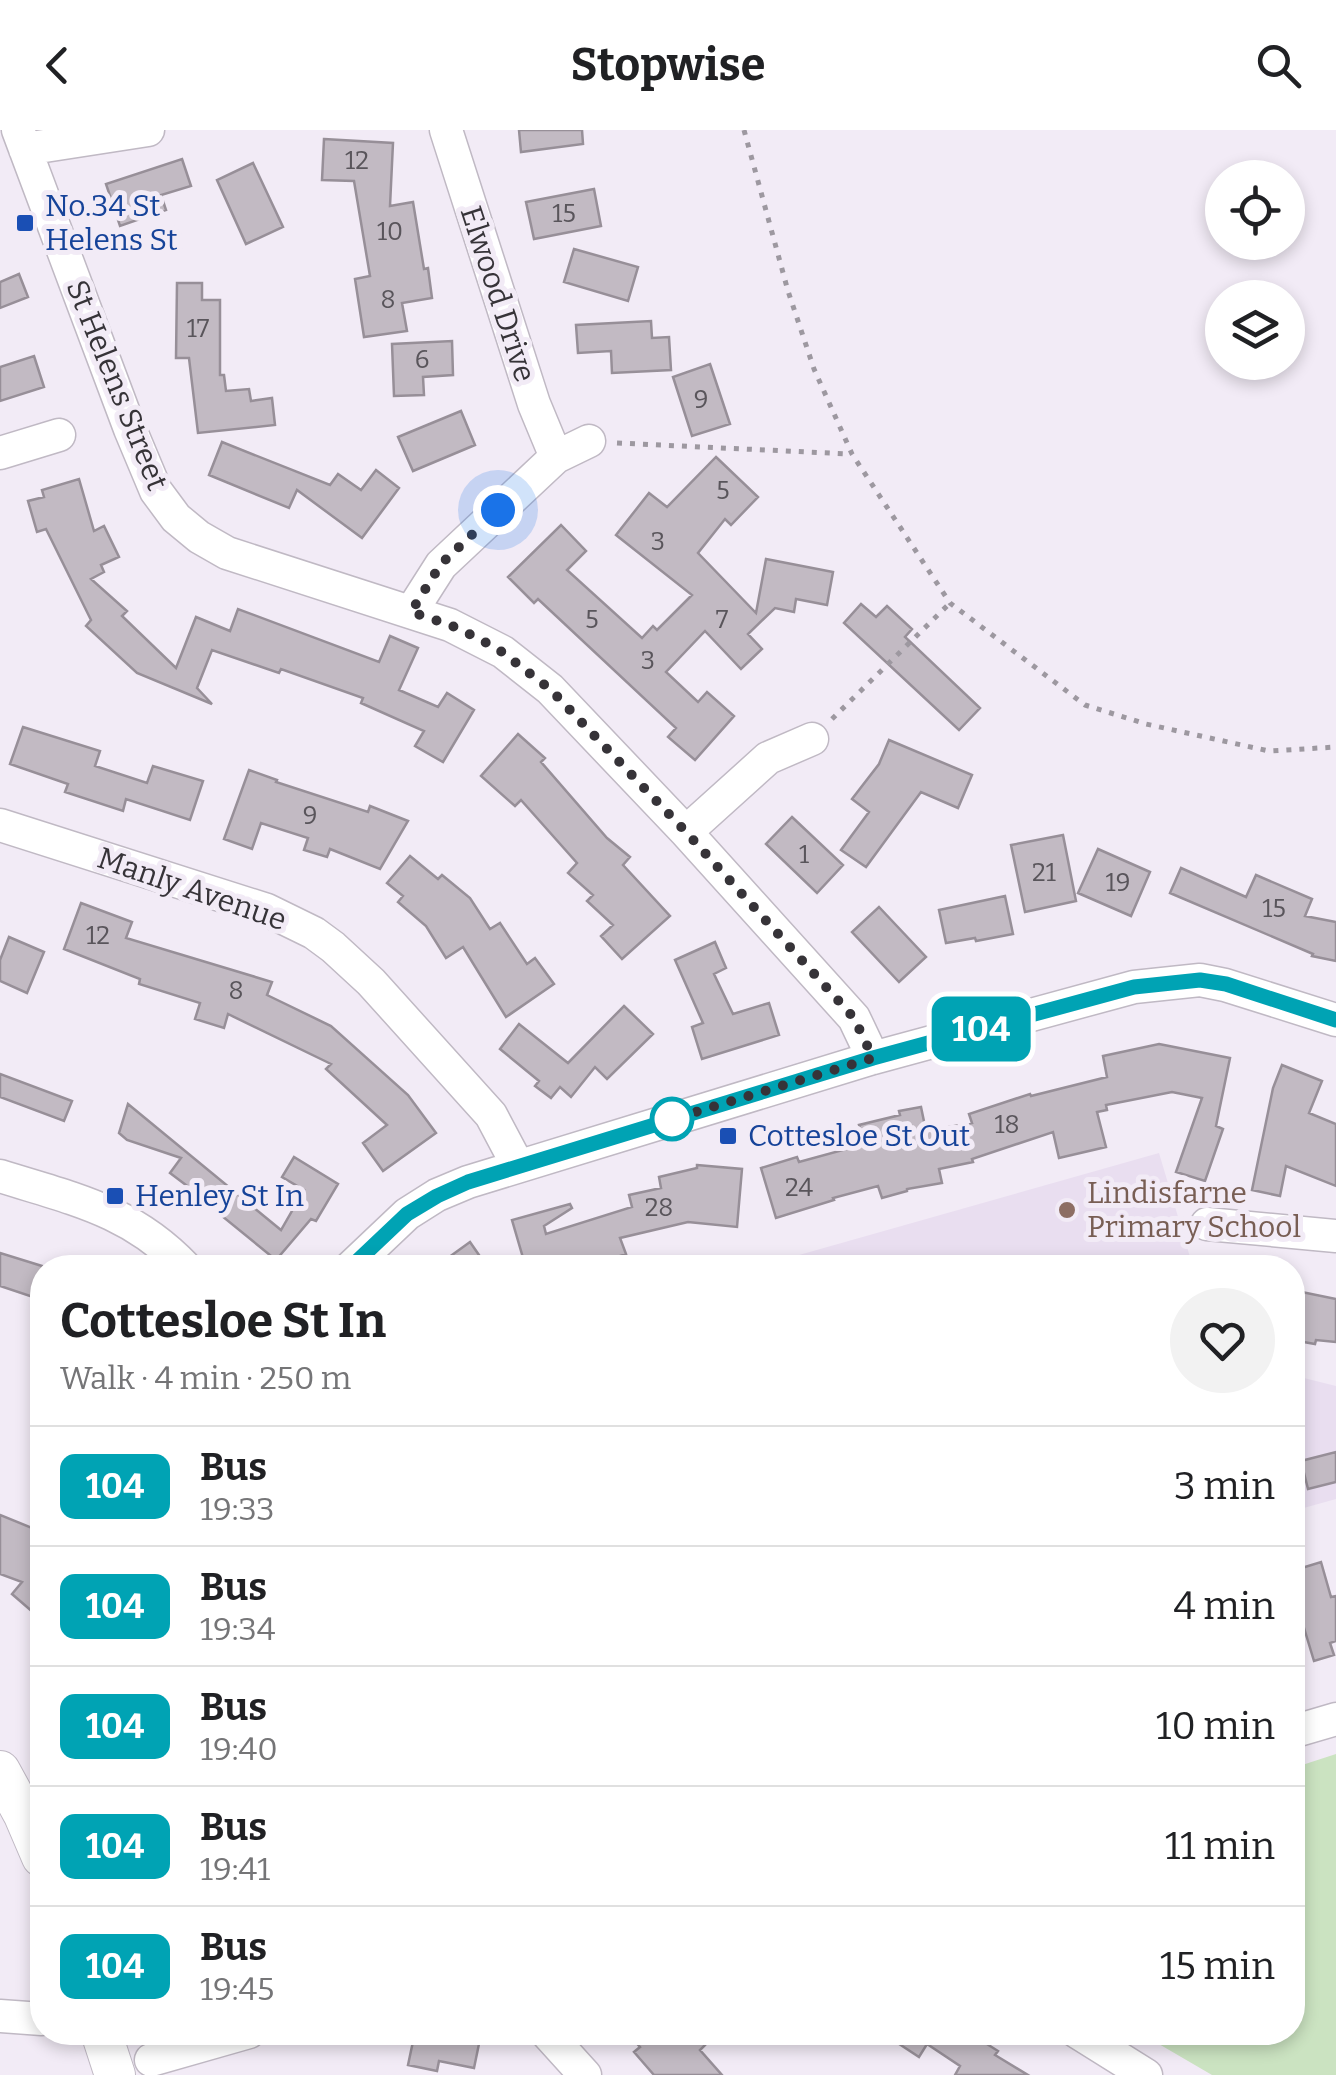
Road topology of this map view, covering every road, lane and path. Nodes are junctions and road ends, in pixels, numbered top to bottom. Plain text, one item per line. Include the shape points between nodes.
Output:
1 (148, 130) edge
2 (446, 130) edge
3 (744, 130) edge
4 (22, 139) edge
5 (60, 435) dead end
6 (589, 441) joint
7 (0, 453) edge
8 (852, 454) junction
9 (556, 456) junction
10 (950, 603) junction
11 (411, 612) junction
12 (812, 739) joint
13 (1336, 747) edge
14 (0, 825) edge
15 (686, 832) junction
16 (1336, 1020) edge
17 (873, 1058) junction
18 (518, 1166) junction
19 (0, 1176) edge
20 (1206, 1224) dead end
21 (1336, 1236) edge
22 (172, 1255) edge
23 (364, 1255) edge
24 (1336, 1719) edge
25 (1305, 1728) edge
26 (0, 1771) edge
27 (30, 1829) edge
28 (0, 2016) edge
29 (30, 2018) edge
30 (113, 2045) edge
31 (207, 2045) edge
32 (558, 2045) edge
33 (1098, 2045) edge
34 (133, 2068) edge
35 (585, 2075) edge
36 (1146, 2075) edge

1 - 4 street
2 - 9 street, Elwood Drive
3 - 8 path via 814,369
4 - 11 street, St Helens Street via 136,442 156,491 176,518 227,553
5 - 7 street
6 - 8 path
6 - 9 street
8 - 10 path
9 - 11 street via 441,564
10 - 12 path
10 - 13 path via 1085,705 1269,751
11 - 15 street, St Helens Street via 478,638 528,670
12 - 15 street via 768,758
14 - 18 street, Manly Avenue via 266,910 314,933 371,982 491,1115
15 - 17 street, St Helens Street via 854,1018
16 - 17 street via 1226,984 1177,980
17 - 18 street
18 - 23 street via 437,1196
19 - 22 street via 120,1216
20 - 21 street
24 - 25 street
26 - 27 main road
28 - 29 street
30 - 34 main road
31 - 34 street
32 - 35 street
33 - 36 street

